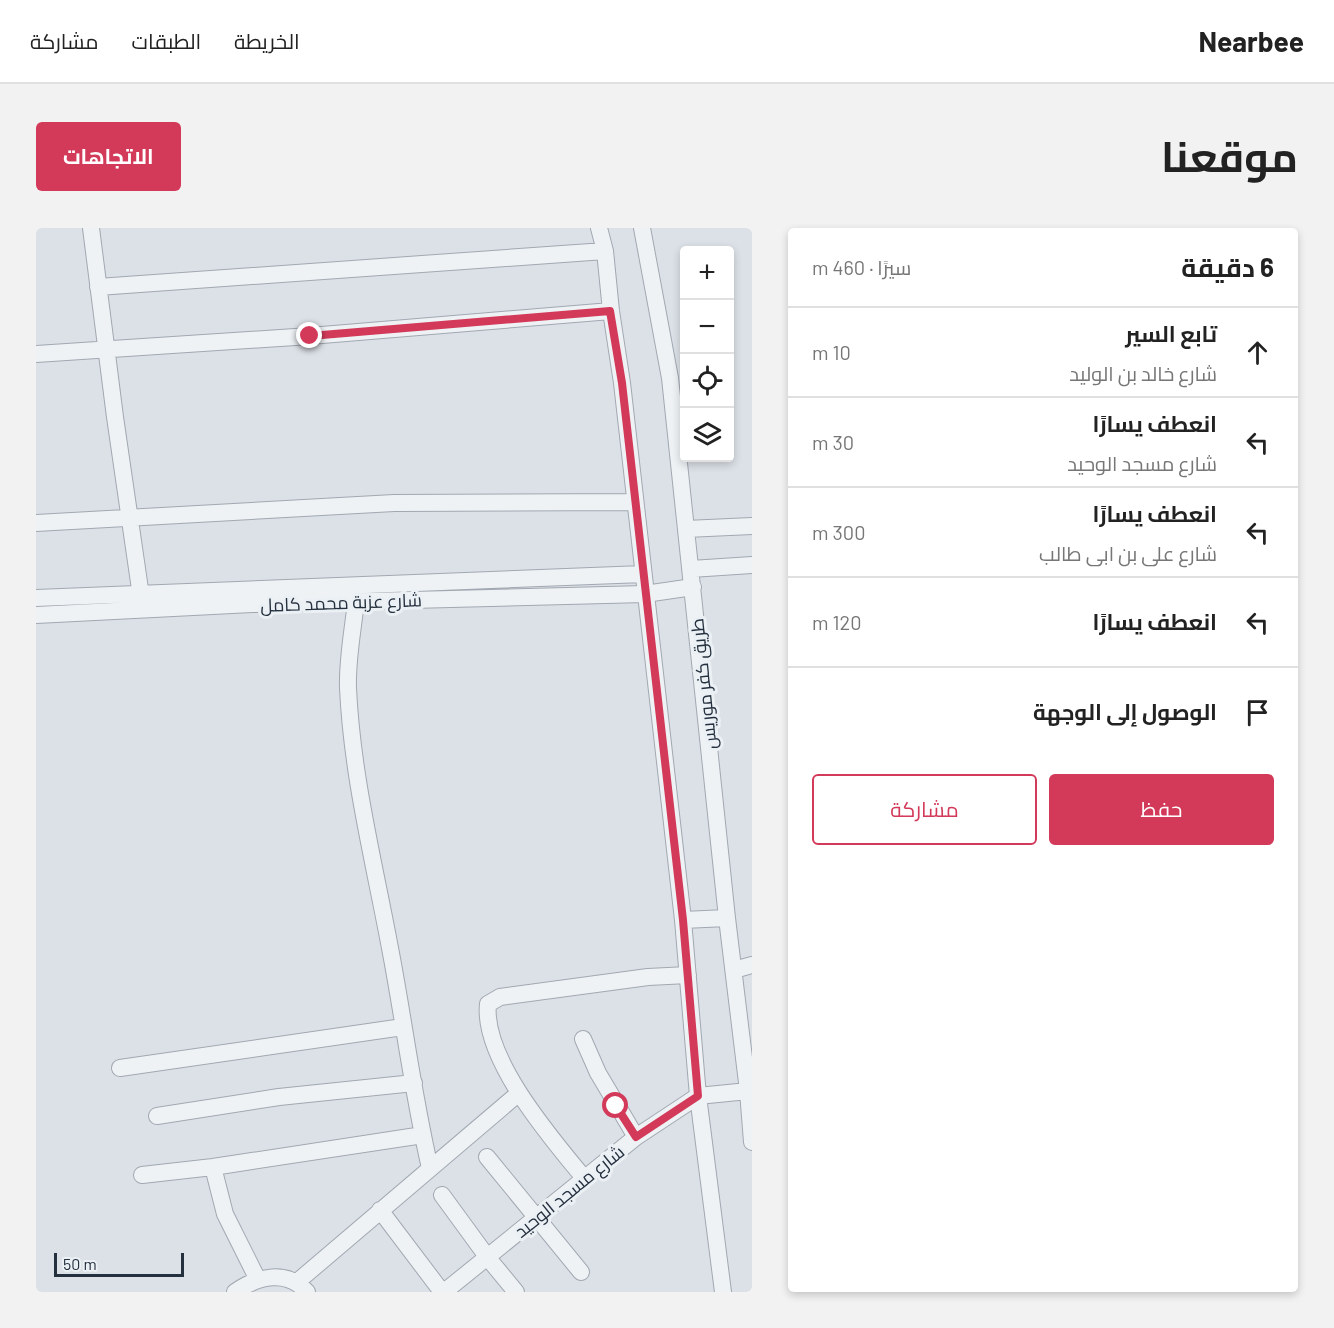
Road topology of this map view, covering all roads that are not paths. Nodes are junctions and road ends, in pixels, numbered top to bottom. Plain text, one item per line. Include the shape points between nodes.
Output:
1 (91, 228) edge
2 (598, 228) edge
3 (642, 228) edge
4 (605, 251) junction
5 (98, 286) junction
6 (610, 311) junction
7 (106, 349) junction
8 (36, 354) edge
9 (634, 502) junction
10 (129, 517) junction
11 (36, 523) edge
12 (752, 526) edge
13 (686, 529) junction
14 (752, 565) edge
15 (691, 569) junction
16 (643, 574) junction
17 (690, 588) junction
18 (646, 594) junction
19 (36, 598) edge
20 (142, 602) junction
21 (356, 602) junction
22 (36, 615) edge
23 (727, 918) junction
24 (683, 920) junction
25 (752, 965) edge
26 (734, 970) junction
27 (688, 975) junction
28 (403, 1028) junction
29 (583, 1039) dead end
30 (120, 1068) dead end
31 (414, 1083) junction
32 (745, 1091) junction
33 (519, 1093) junction
34 (701, 1096) junction
35 (157, 1116) dead end
36 (423, 1136) junction
37 (636, 1137) junction
38 (752, 1142) edge
39 (487, 1157) dead end
40 (213, 1167) junction
41 (430, 1168) junction
42 (142, 1175) dead end
43 (584, 1178) junction
44 (442, 1195) dead end
45 (380, 1210) junction
46 (536, 1218) junction
47 (488, 1258) junction
48 (581, 1272) dead end
49 (258, 1280) junction
50 (302, 1287) edge
51 (235, 1292) edge
52 (443, 1292) edge
53 (516, 1292) edge
54 (723, 1292) edge

1 - 5 street
2 - 4 street
3 - 13 street, طريق كفر موريس via 670,378
4 - 5 street
4 - 6 street
5 - 7 street
6 - 7 street
6 - 9 street
7 - 8 street
7 - 10 street
9 - 10 street via 394,503
9 - 16 street
10 - 11 street
10 - 20 street
12 - 13 street
13 - 15 street, طريق كفر موريس
14 - 15 street
15 - 17 street, طريق كفر موريس
16 - 18 street
16 - 20 street, شارع عزبة محمد كامل
17 - 18 street, شارع عزبة محمد كامل
17 - 23 street, طريق كفر موريس
18 - 21 street, شارع عزبة محمد كامل
18 - 24 street
19 - 20 street, شارع عزبة محمد كامل
20 - 21 street, شارع عزبة محمد كامل
20 - 22 street, شارع عزبة محمد كامل
21 - 28 street via 348,685 350,720
23 - 24 street
23 - 26 street, طريق كفر موريس
24 - 27 street
25 - 26 street
26 - 32 street, طريق كفر موريس
27 - 33 street via 648,977 491,1001 487,1010 489,1029
27 - 34 street
28 - 30 street
28 - 31 street
29 - 37 street
31 - 35 street via 279,1097
31 - 36 street
32 - 34 street
32 - 38 street, طريق كفر موريس
33 - 41 street
33 - 43 street
34 - 37 street, شارع مسجد الوحيد
34 - 54 street
36 - 40 street
36 - 41 street
37 - 43 street, شارع مسجد الوحيد
39 - 46 street
40 - 42 street
40 - 49 street via 225,1214
41 - 45 street
43 - 46 street, شارع مسجد الوحيد
44 - 47 street
45 - 50 street
45 - 52 street
46 - 47 street, شارع مسجد الوحيد
46 - 48 street
47 - 52 street, شارع مسجد الوحيد
47 - 53 street
49 - 50 street via 286,1277
49 - 51 street

